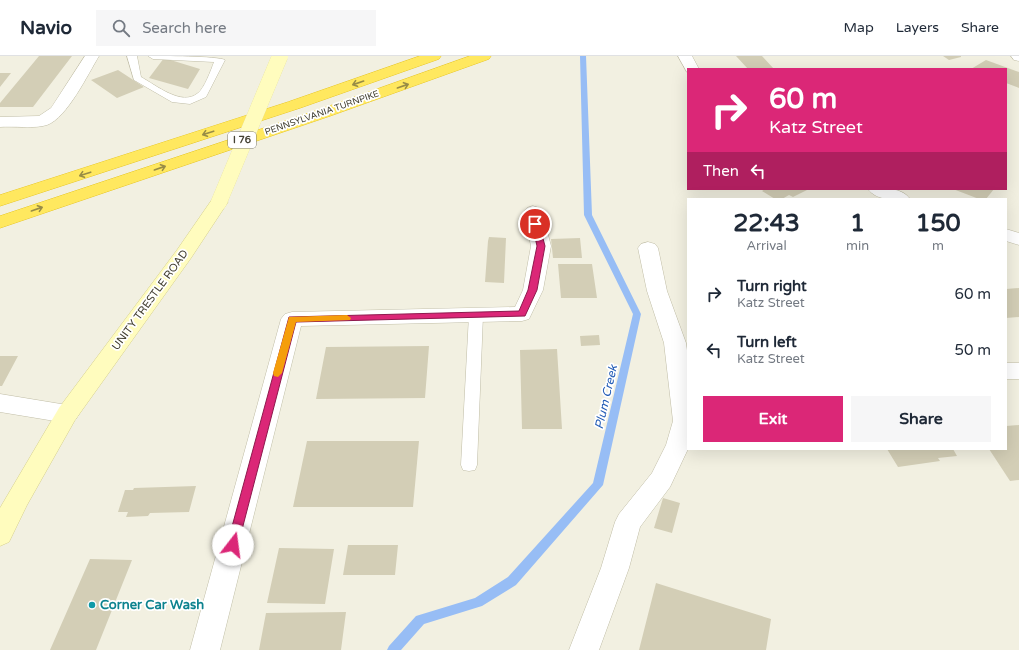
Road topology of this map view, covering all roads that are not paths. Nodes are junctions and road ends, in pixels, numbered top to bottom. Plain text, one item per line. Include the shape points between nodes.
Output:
1 (92, 56) edge
2 (132, 56) edge
3 (153, 56) edge
4 (280, 56) edge
5 (434, 56) edge
6 (484, 56) edge
7 (685, 56) edge
8 (182, 59) edge
9 (691, 68) edge
10 (170, 84) dead end
11 (165, 94) junction
12 (0, 122) edge
13 (879, 190) edge
14 (899, 198) edge
15 (0, 201) edge
16 (533, 212) dead end
17 (0, 222) edge
18 (1007, 235) edge
19 (1019, 239) edge
20 (648, 248) dead end
21 (476, 315) junction
22 (1007, 371) edge
23 (1019, 371) edge
24 (0, 403) edge
25 (67, 414) junction
26 (469, 465) dead end
27 (0, 534) edge
28 (205, 650) edge
29 (584, 650) edge

1 - 12 street via 57,111 50,117 42,121
2 - 11 lane via 137,78
3 - 8 lane
4 - 25 street, UNITY TRESTLE ROAD, bridge via 219,202
5 -> 15 highway, PENNSYLVANIA TURNPIKE / I 76 via 294,105
17 -> 6 highway, PENNSYLVANIA TURNPIKE / I 76 via 324,113
7 - 9 street
8 - 11 lane via 220,60 203,95 190,101 172,99
10 - 11 lane
13 - 14 street
16 - 21 street via 541,246 533,290 522,314
18 - 19 street
20 - 29 street via 657,291 675,344 685,421 678,445 661,480 628,522 615,568
21 - 26 lane
21 - 28 street via 292,319
22 - 23 street
24 - 25 street
25 - 27 street, UNITY TRESTLE ROAD

